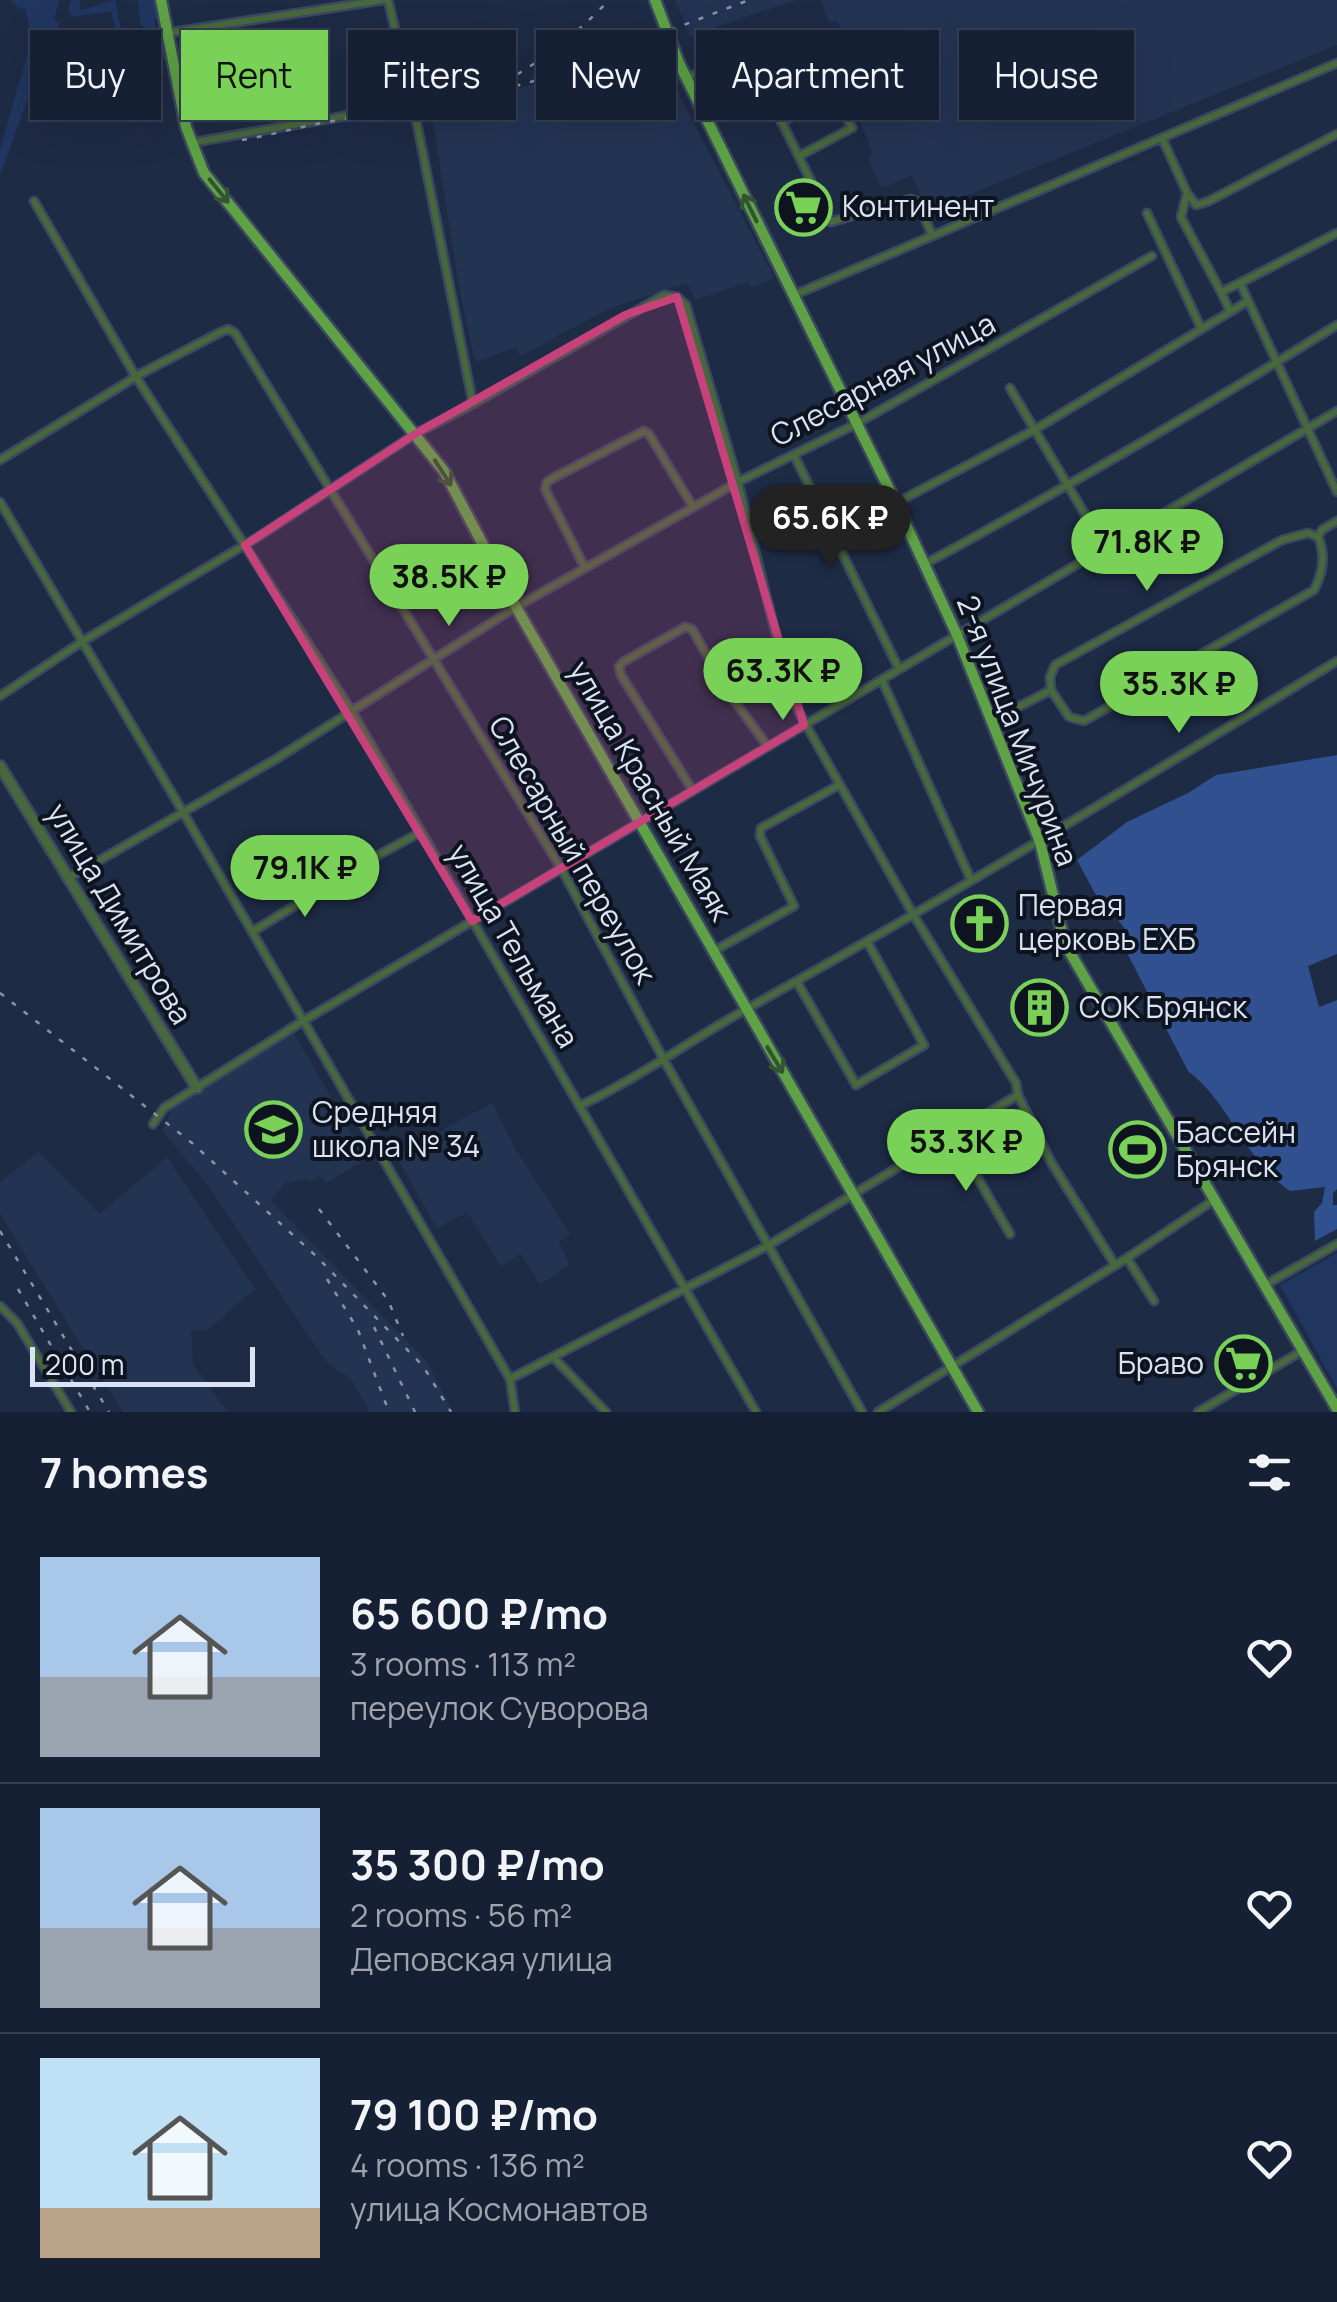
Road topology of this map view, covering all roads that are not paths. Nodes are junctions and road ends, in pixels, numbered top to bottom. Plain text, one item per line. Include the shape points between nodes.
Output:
1 (161, 0) edge
2 (385, 0) edge
3 (655, 0) edge
4 (393, 30) edge
5 (167, 33) junction
6 (1337, 63) edge
7 (696, 74) edge
8 (686, 78) junction
9 (348, 118) edge
10 (416, 120) edge
11 (781, 122) joint
12 (1337, 134) edge
13 (1162, 138) junction
14 (190, 144) junction
15 (799, 156) junction
16 (1188, 193) junction
17 (34, 201) dead end
18 (1147, 214) dead end
19 (1337, 233) edge
20 (932, 235) junction
21 (1152, 256) dead end
22 (1240, 283) junction
23 (1221, 292) junction
24 (793, 295) junction
25 (1248, 300) junction
26 (1230, 311) junction
27 (1337, 325) edge
28 (1201, 328) junction
29 (1277, 364) junction
30 (136, 377) junction
31 (1010, 388) dead end
32 (474, 404) junction
33 (1337, 411) edge
34 (856, 424) junction
35 (1306, 429) junction
36 (1034, 430) junction
37 (415, 434) junction
38 (794, 454) junction
39 (0, 460) edge
40 (738, 482) junction
41 (1067, 487) junction
42 (331, 490) junction
43 (1337, 492) edge
44 (0, 502) edge
45 (896, 503) junction
46 (692, 508) junction
47 (1337, 520) edge
48 (1318, 537) junction
49 (245, 545) junction
50 (1105, 548) junction
51 (925, 564) junction
52 (585, 568) junction
53 (516, 607) junction
54 (957, 635) junction
55 (83, 641) junction
56 (436, 658) junction
57 (1337, 661) edge
58 (900, 669) junction
59 (882, 679) junction
60 (1052, 690) junction
61 (0, 696) edge
62 (351, 710) junction
63 (992, 720) junction
64 (804, 726) junction
65 (768, 746) junction
66 (0, 766) edge
67 (839, 785) junction
68 (692, 791) junction
69 (183, 812) junction
70 (640, 822) junction
71 (421, 832) junction
72 (1040, 842) junction
73 (371, 859) dead end
74 (562, 870) junction
75 (340, 878) dead end
76 (67, 879) junction
77 (971, 880) junction
78 (914, 914) junction
79 (472, 921) junction
80 (252, 932) junction
81 (867, 942) junction
82 (714, 951) junction
83 (796, 982) junction
84 (745, 1010) junction
85 (303, 1021) junction
86 (664, 1060) junction
87 (197, 1088) junction
88 (1018, 1095) junction
89 (579, 1106) junction
90 (153, 1124) dead end
91 (952, 1135) junction
92 (854, 1194) junction
93 (1214, 1200) junction
94 (1010, 1234) dead end
95 (1337, 1244) edge
96 (769, 1246) junction
97 (1127, 1258) junction
98 (1115, 1265) junction
99 (1265, 1285) junction
100 (683, 1288) junction
101 (1154, 1301) dead end
102 (0, 1306) edge
103 (1302, 1351) junction
104 (553, 1357) junction
105 (951, 1364) junction
106 (510, 1379) junction
107 (1337, 1409) edge
108 (71, 1412) edge
109 (515, 1412) edge
110 (606, 1412) edge
111 (756, 1412) edge
112 (862, 1412) edge
113 (878, 1412) edge
114 (978, 1412) edge
115 (1198, 1412) edge

1 - 5 main road, улица Красный Маяк
2 - 4 street
2 - 5 street
3 - 8 main road, 2-я улица Мичурина
5 - 14 main road, улица Красный Маяк
6 - 13 street
7 - 8 street
24 -> 8 main road, 2-я улица Мичурина
9 - 14 street
10 - 32 street
11 - 15 street
11 - 15 street via 835,95 852,128
12 - 16 street via 1209,202 1196,205
13 - 16 street
13 - 20 street
14 -> 37 main road, улица Красный Маяк via 204,173
15 - 20 street via 830,222 911,199
16 - 23 street via 1181,217
17 - 30 street, улица Тельмана
18 - 28 street
19 - 22 street
20 - 24 street
21 - 34 street, Слесарная улица
22 - 23 street
22 - 25 street
23 - 26 street
24 - 34 main road, 2-я улица Мичурина
25 - 26 street
25 - 29 street
26 - 28 street
27 - 29 street
28 - 36 street
29 - 35 street
29 - 41 street
30 - 39 street
30 - 42 street, Слесарный переулок via 221,332 235,333
30 - 49 street, улица Тельмана
31 - 36 street
32 - 37 street
32 - 40 street via 664,295 677,297 686,305
33 - 35 street
34 - 38 street, Слесарная улица
34 - 45 main road, 2-я улица Мичурина
35 - 43 street
35 - 50 street
36 - 41 street
36 - 45 street
37 - 42 street
37 -> 53 main road, улица Красный Маяк via 444,471
38 - 40 street, Слесарная улица
38 - 58 street
40 - 46 street, Слесарная улица
40 - 64 street
41 - 50 street
41 - 51 street
42 - 49 street
42 - 56 street, Слесарный переулок
44 - 55 street
45 - 51 main road, 2-я улица Мичурина
46 - 52 street, Слесарная улица
46 - 52 street via 644,431 553,478 545,489
47 - 48 street
48 - 60 street via 1282,540 1055,665
48 - 60 street via 1321,577 1314,590 1084,720 1069,717
49 - 55 street
49 - 62 street, улица Тельмана
50 - 54 street
51 - 54 main road, 2-я улица Мичурина
52 - 53 street, Слесарная улица
53 - 56 street, Слесарная улица
53 - 70 main road, улица Красный Маяк
54 - 58 street
54 - 63 main road, 2-я улица Мичурина
55 - 61 street
55 - 69 street
56 - 62 street, Слесарная улица
56 - 74 street, Слесарный переулок
57 - 72 street
58 - 59 street
59 - 64 street
59 - 77 street
60 - 63 street
62 - 69 street, Слесарная улица
62 - 71 street, улица Тельмана
63 - 72 main road, 2-я улица Мичурина
64 - 65 street
64 - 67 street
65 - 68 street
65 - 68 street via 692,629 684,627 623,662 620,675
66 - 76 street, улица Димитрова
67 - 78 street
67 - 82 street via 759,832 794,906
68 - 70 street
69 - 76 street, Слесарная улица
69 - 80 street
70 - 74 street
70 - 82 main road, улица Красный Маяк
71 - 73 street
71 - 79 street, улица Тельмана
72 - 77 street
72 - 93 main road, 2-я улица Мичурина via 1065,944
74 - 79 street
74 - 86 street, Слесарный переулок
75 - 80 street
76 - 87 street, улица Димитрова
77 - 78 street
78 - 81 street
78 - 88 street
79 - 85 street
79 - 89 street, улица Тельмана
80 - 85 street
81 - 83 street
81 - 83 street via 924,1045 856,1085
82 - 84 main road, улица Красный Маяк
83 - 84 street
84 - 86 street
84 -> 92 main road, улица Красный Маяк
85 - 87 street
85 - 106 street
86 - 89 street
86 - 96 street, Слесарный переулок
87 - 90 street via 164,1108
88 - 91 street
88 - 98 street
89 - 100 street, улица Тельмана
91 - 92 street
91 - 94 street
92 - 96 street
92 - 105 main road, улица Красный Маяк
93 - 97 street
93 - 99 main road, 2-я улица Мичурина
95 - 99 street
96 - 100 street
96 - 112 street, Слесарный переулок
97 - 98 street
97 - 101 street
98 - 105 street
99 - 103 main road, 2-я улица Мичурина
100 - 104 street
100 - 111 street, улица Тельмана
102 - 108 street
103 - 107 main road, 2-я улица Мичурина
103 - 115 street
104 - 106 street
104 - 110 street
105 - 113 street
105 - 114 main road, улица Красный Маяк
106 - 109 street

